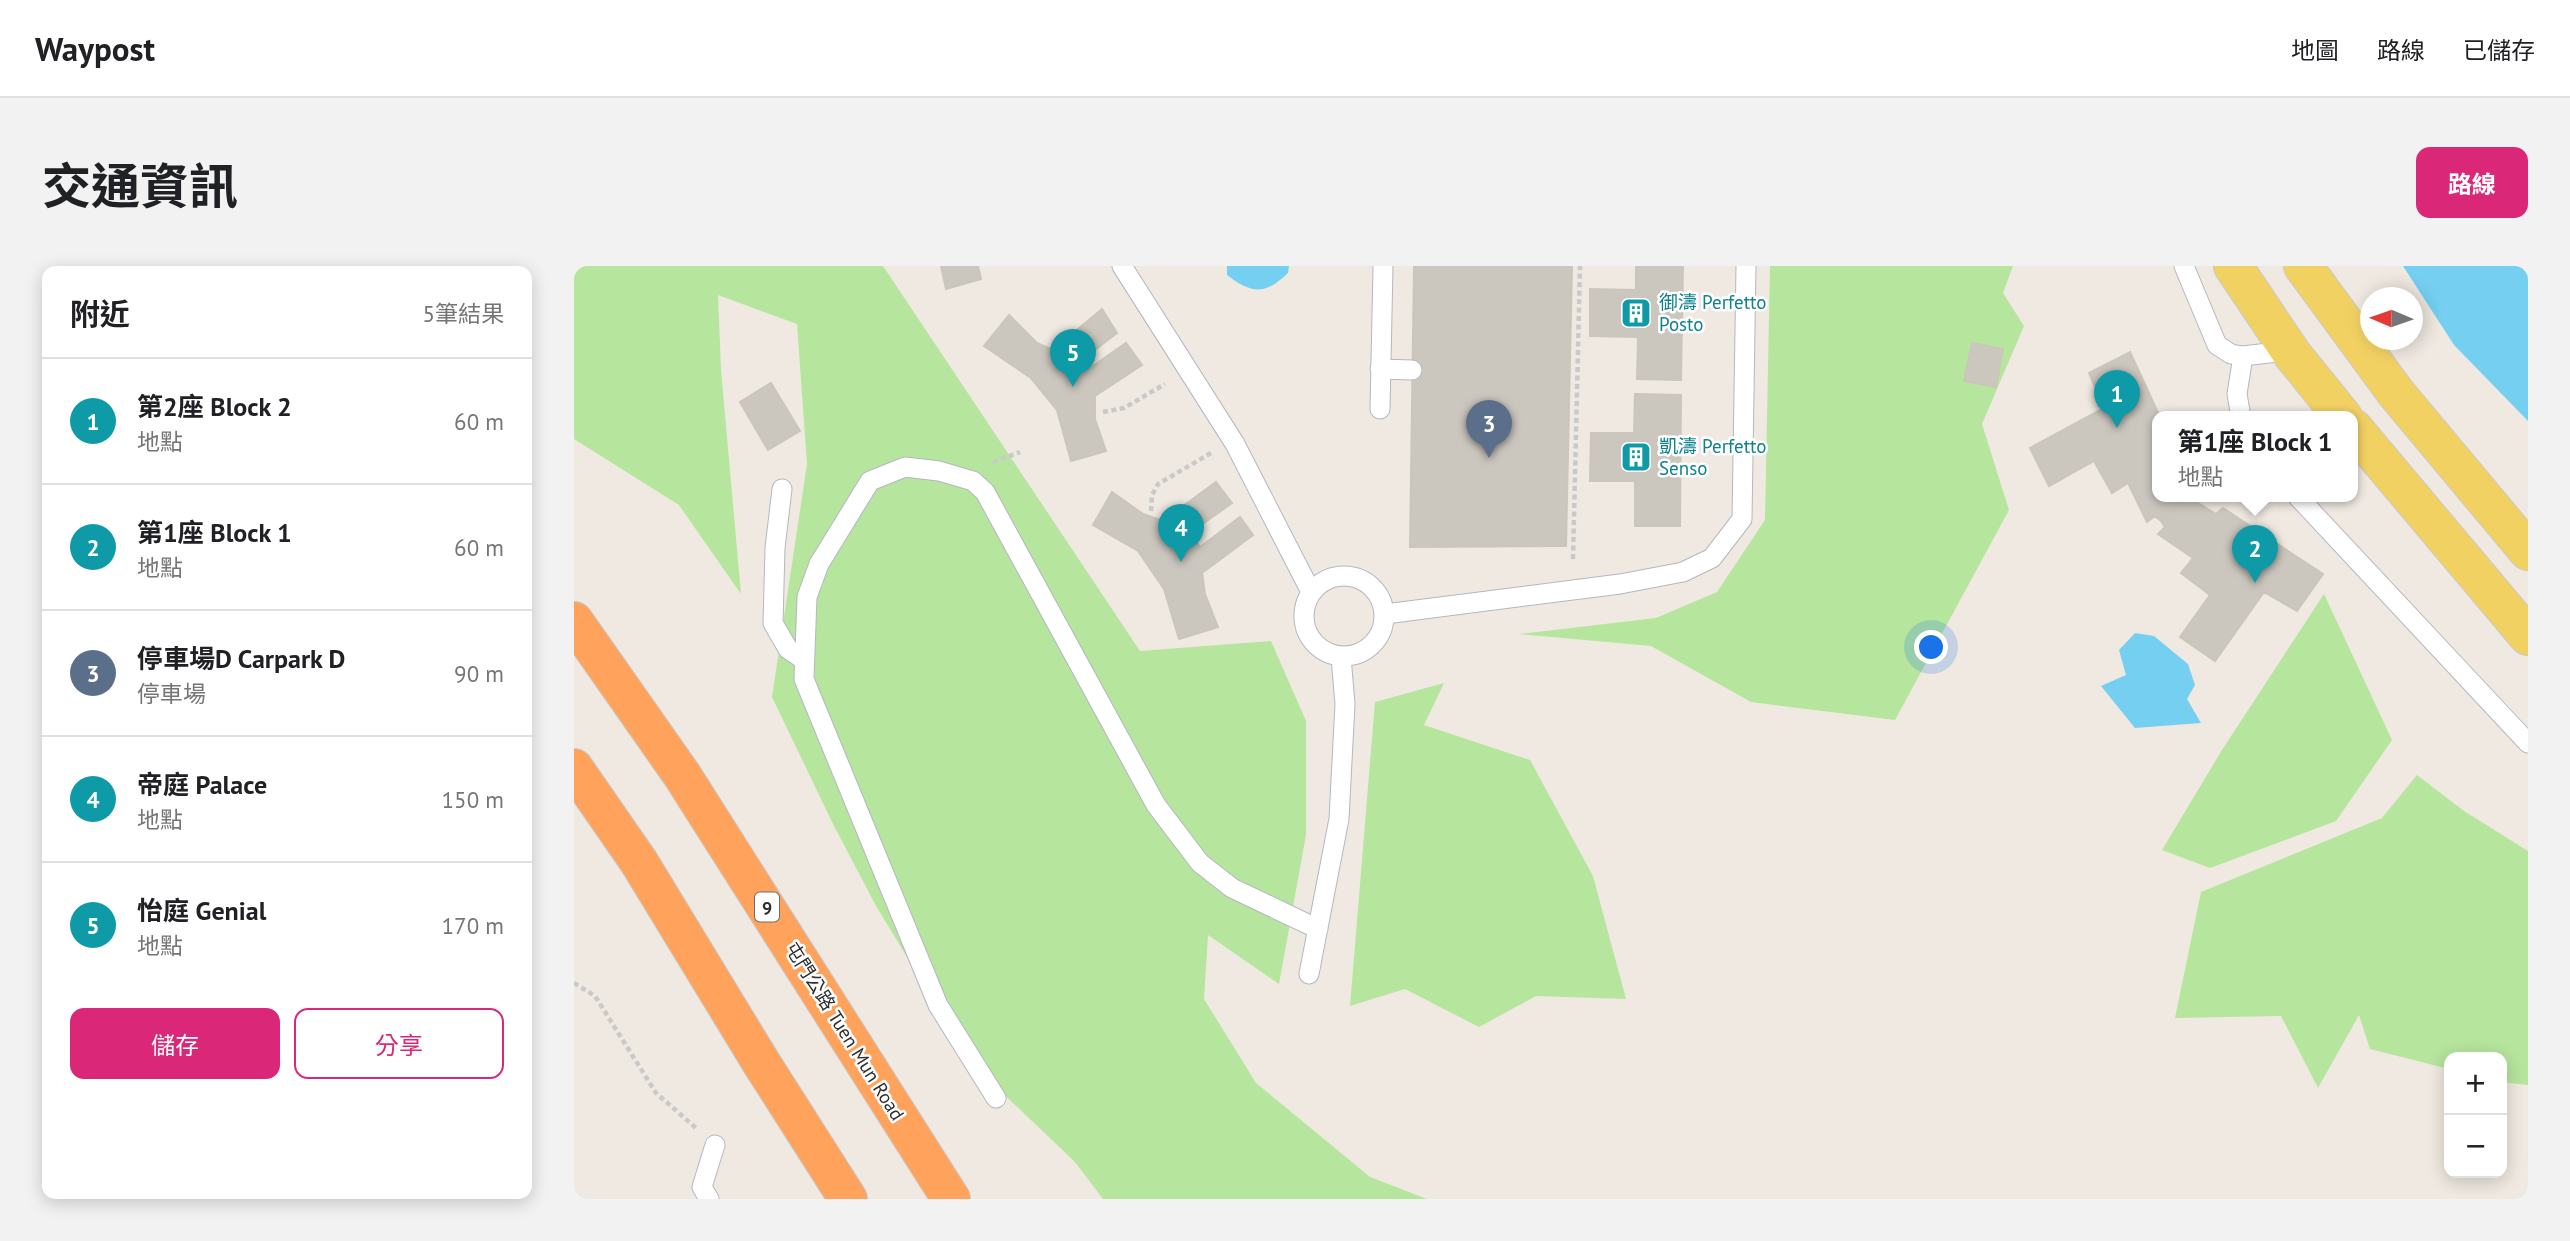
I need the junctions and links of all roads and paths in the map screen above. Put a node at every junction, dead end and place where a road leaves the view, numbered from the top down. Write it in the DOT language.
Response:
graph roads {
  1 [pos="1122,266"];
  2 [pos="1383,266"];
  3 [pos="1580,266"];
  4 [pos="1746,266"];
  5 [pos="2184,266"];
  6 [pos="2233,266"];
  7 [pos="2303,266"];
  8 [pos="2292,354"];
  9 [pos="2243,356"];
  10 [pos="1380,369"];
  11 [pos="1412,370"];
  12 [pos="1175,379"];
  13 [pos="1380,409"];
  14 [pos="2240,411"];
  15 [pos="2338,411"];
  16 [pos="1103,412"];
  17 [pos="2358,434"];
  18 [pos="1220,448"];
  19 [pos="782,489"];
  20 [pos="2303,502"];
  21 [pos="1151,511"];
  22 [pos="2528,551"];
  23 [pos="1573,559"];
  24 [pos="1311,593"];
  25 [pos="1385,614"];
  26 [pos="574,621"];
  27 [pos="2528,636"];
  28 [pos="1341,657"];
  29 [pos="804,660"];
  30 [pos="2528,743"];
  31 [pos="574,768"];
  32 [pos="1318,929"];
  33 [pos="1310,974"];
  34 [pos="574,983"];
  35 [pos="996,1098"];
  36 [pos="715,1145"];
  37 [pos="709,1199"];
  38 [pos="848,1199"];
  39 [pos="951,1199"];
  1 -- 24 [label="lane"];
  2 -- 10 [label="lane"];
  3 -- 23 [label="path"];
  4 -- 25 [label="lane"];
  5 -- 9 [label="lane"];
  6 -- 8 [label="main road"];
  7 -- 22 [label="main road"];
  8 -- 9 [label="lane"];
  8 -- 15 [label="main road"];
  9 -- 14 [label="lane"];
  10 -- 11 [label="lane"];
  10 -- 13 [label="lane"];
  12 -- 16 [label="path"];
  17 -- 27 [label="main road"];
  18 -- 21 [label="path"];
  19 -- 29 [label="lane"];
  20 -- 30 [label="lane"];
  24 -- 25 [label="lane"];
  24 -- 28 [label="lane"];
  25 -- 28 [label="lane"];
  26 -- 39 [label="highway, 屯門公路 Tuen Mun Road / 9"];
  28 -- 32 [label="lane"];
  29 -- 32 [label="lane"];
  29 -- 35 [label="lane"];
  31 -- 38 [label="highway"];
  32 -- 33 [label="lane"];
  34 -- 36 [label="path"];
  36 -- 37 [label="lane"];
}
